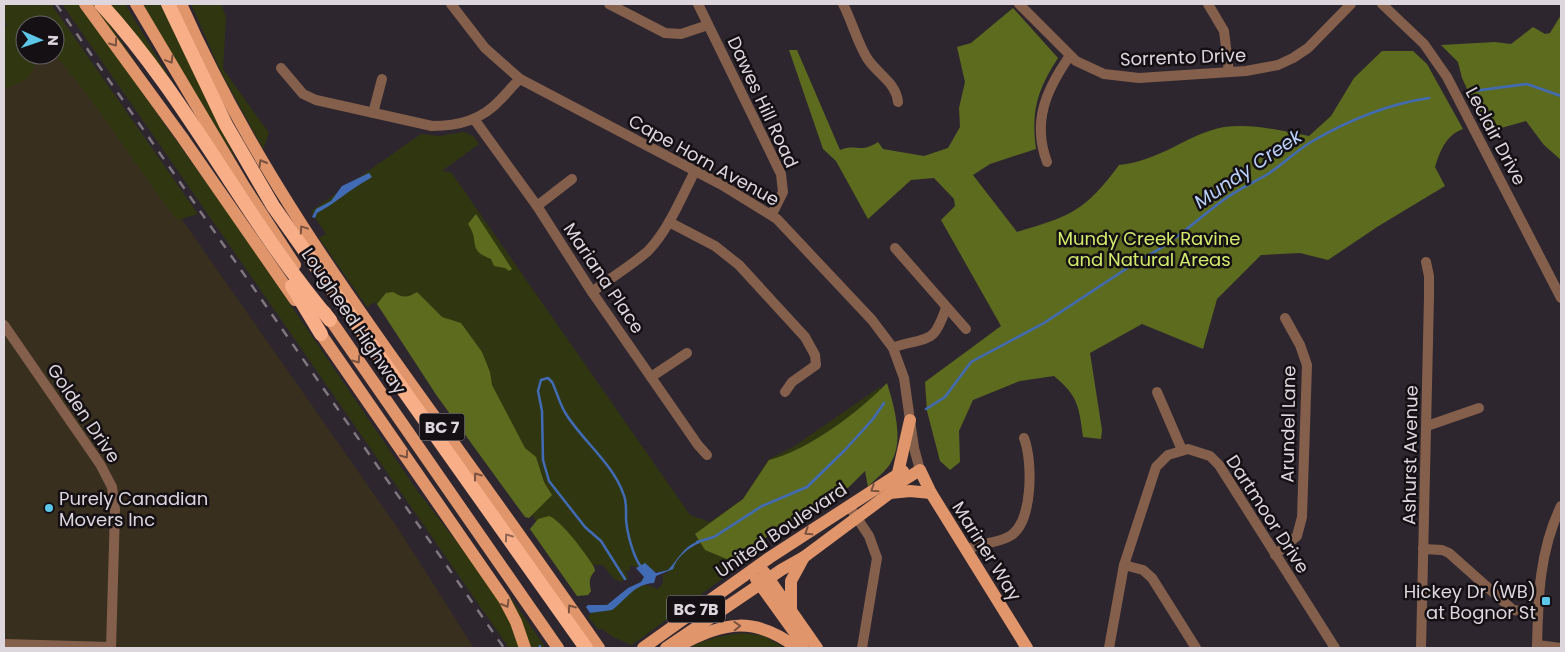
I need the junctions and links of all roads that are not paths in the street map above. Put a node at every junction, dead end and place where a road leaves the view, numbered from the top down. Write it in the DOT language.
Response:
graph roads {
  1 [pos="85,4"];
  2 [pos="101,4"];
  3 [pos="136,4"];
  4 [pos="168,4"];
  5 [pos="181,4"];
  6 [pos="451,4"];
  7 [pos="608,4"];
  8 [pos="698,4"];
  9 [pos="843,4"];
  10 [pos="1019,4"];
  11 [pos="1208,4"];
  12 [pos="1351,4"];
  13 [pos="1382,4"];
  14 [pos="708,25"];
  15 [pos="122,27"];
  16 [pos="1070,57"];
  17 [pos="281,68"];
  18 [pos="1229,72"];
  19 [pos="382,79"];
  20 [pos="520,79"];
  21 [pos="898,102"];
  22 [pos="373,113"];
  23 [pos="474,119"];
  24 [pos="1047,162"];
  25 [pos="695,171"];
  26 [pos="572,179"];
  27 [pos="537,206"];
  28 [pos="772,214"];
  29 [pos="669,222"];
  30 [pos="895,248"];
  31 [pos="1426,262"];
  32 [pos="592,292"];
  33 [pos="1561,298"];
  34 [pos="946,308"];
  35 [pos="1285,318"];
  36 [pos="330,320"];
  37 [pos="4,325"];
  38 [pos="966,329"];
  39 [pos="321,334"];
  40 [pos="893,348"];
  41 [pos="687,353"];
  42 [pos="652,377"];
  43 [pos="785,392"];
  44 [pos="1157,392"];
  45 [pos="1479,408"];
  46 [pos="910,420"];
  47 [pos="1427,426"];
  48 [pos="1024,438"];
  49 [pos="1182,450"];
  50 [pos="707,454"];
  51 [pos="919,467"];
  52 [pos="898,473"];
  53 [pos="890,493"];
  54 [pos="931,493"];
  55 [pos="849,506"];
  56 [pos="1561,506"];
  57 [pos="858,518"];
  58 [pos="1424,549"];
  59 [pos="966,550"];
  60 [pos="1275,555"];
  61 [pos="804,557"];
  62 [pos="1124,565"];
  63 [pos="755,568"];
  64 [pos="764,581"];
  65 [pos="791,610"];
  66 [pos="1538,613"];
  67 [pos="4,644"];
  68 [pos="1537,646"];
  69 [pos="111,648"];
  70 [pos="525,648"];
  71 [pos="558,648"];
  72 [pos="586,648"];
  73 [pos="599,648"];
  74 [pos="643,648"];
  75 [pos="666,648"];
  76 [pos="675,648"];
  77 [pos="796,648"];
  78 [pos="803,648"];
  79 [pos="817,648"];
  80 [pos="862,648"];
  81 [pos="1027,648"];
  82 [pos="1109,648"];
  83 [pos="1196,648"];
  84 [pos="1335,648"];
  85 [pos="1421,648"];
  86 [pos="1561,648"];
  1 -- 39 [label="main road, one-way"];
  2 -- 15 [label="highway"];
  3 -- 36 [label="main road, Lougheed Highway / BC 7, one-way"];
  72 -- 4 [label="highway, one-way"];
  73 -- 5 [label="main road, Lougheed Highway / BC 7, one-way"];
  6 -- 20 [label="street, Cape Horn Avenue"];
  7 -- 14 [label="street"];
  8 -- 14 [label="street, Dawes Hill Road"];
  9 -- 21 [label="street"];
  10 -- 16 [label="street, Sorrento Drive"];
  11 -- 18 [label="street"];
  12 -- 18 [label="street, Sorrento Drive"];
  13 -- 33 [label="street, Leclair Drive"];
  14 -- 28 [label="street, Dawes Hill Road"];
  15 -- 36 [label="highway"];
  15 -- 39 [label="highway"];
  16 -- 18 [label="street, Sorrento Drive"];
  16 -- 24 [label="street"];
  17 -- 22 [label="street"];
  19 -- 22 [label="street"];
  20 -- 23 [label="street"];
  20 -- 25 [label="street, Cape Horn Avenue"];
  22 -- 23 [label="street"];
  23 -- 27 [label="street, Mariana Place"];
  25 -- 28 [label="street, Cape Horn Avenue"];
  25 -- 29 [label="street"];
  26 -- 27 [label="street"];
  27 -- 32 [label="street, Mariana Place"];
  28 -- 40 [label="street, Cape Horn Avenue"];
  29 -- 32 [label="street"];
  29 -- 43 [label="street"];
  30 -- 34 [label="street"];
  31 -- 47 [label="street, Ashurst Avenue"];
  32 -- 42 [label="street, Mariana Place"];
  34 -- 38 [label="street"];
  34 -- 40 [label="street"];
  35 -- 60 [label="street, Arundel Lane"];
  36 -- 71 [label="main road, Lougheed Highway / BC 7, one-way"];
  37 -- 69 [label="street, Golden Drive"];
  39 -- 70 [label="main road, one-way"];
  40 -- 46 [label="street, Cape Horn Avenue"];
  41 -- 42 [label="street"];
  42 -- 50 [label="street, Mariana Place"];
  44 -- 49 [label="street"];
  45 -- 47 [label="street"];
  46 -- 51 [label="street, Cape Horn Avenue"];
  46 -- 52 [label="main road"];
  47 -- 58 [label="street, Ashurst Avenue"];
  48 -- 59 [label="street"];
  49 -- 60 [label="street, Dartmoor Drive"];
  49 -- 62 [label="street"];
  51 -- 52 [label="main road, United Boulevard / BC 7B"];
  51 -- 53 [label="main road, United Boulevard / BC 7B"];
  51 -- 54 [label="main road, Mariner Way"];
  52 -- 55 [label="main road, United Boulevard / BC 7B, one-way"];
  53 -- 54 [label="main road"];
  53 -- 57 [label="main road, United Boulevard / BC 7B"];
  54 -- 59 [label="main road, Mariner Way"];
  55 -- 57 [label="street"];
  55 -- 63 [label="main road, United Boulevard / BC 7B, one-way"];
  56 -- 66 [label="street"];
  57 -- 61 [label="main road, United Boulevard / BC 7B"];
  57 -- 80 [label="street"];
  58 -- 66 [label="street"];
  58 -- 85 [label="street, Ashurst Avenue"];
  59 -- 81 [label="main road, Mariner Way"];
  60 -- 84 [label="street, Dartmoor Drive"];
  61 -- 64 [label="main road, United Boulevard / BC 7B"];
  61 -- 65 [label="main road"];
  62 -- 82 [label="street"];
  62 -- 83 [label="street"];
  63 -- 64 [label="main road"];
  63 -- 74 [label="main road, United Boulevard / BC 7B"];
  64 -- 65 [label="main road"];
  64 -- 75 [label="main road, United Boulevard / BC 7B"];
  64 -- 78 [label="main road"];
  65 -- 79 [label="main road"];
  66 -- 68 [label="street"];
  67 -- 69 [label="street"];
  68 -- 86 [label="street"];
  76 -- 77 [label="main road, one-way"];
}
